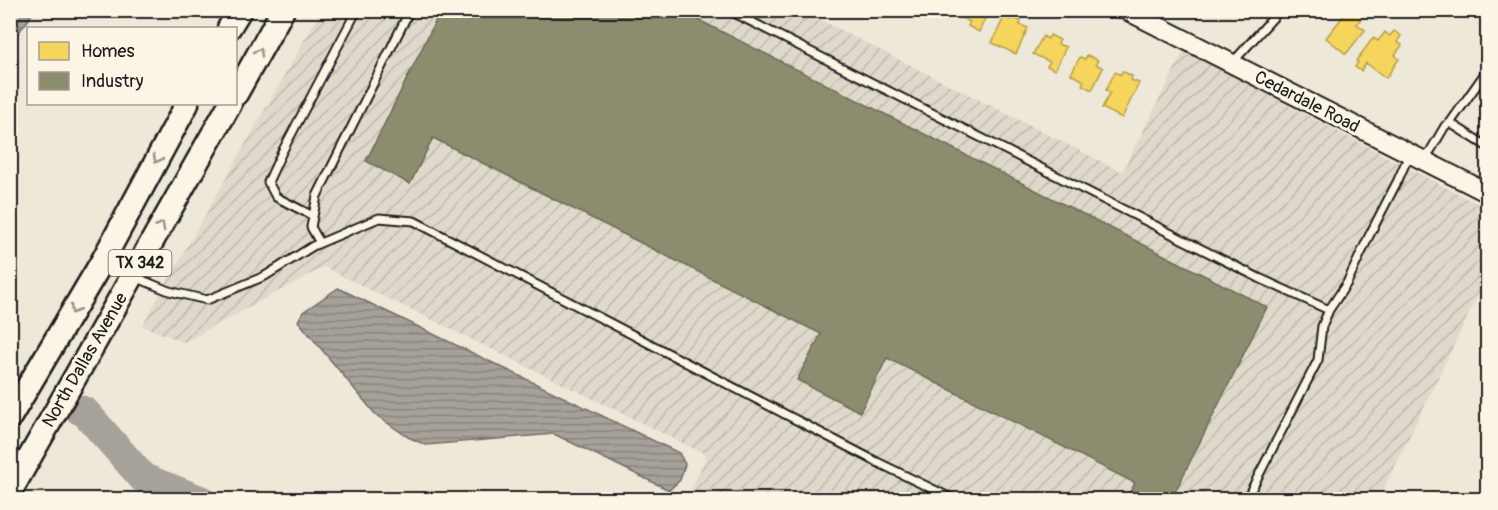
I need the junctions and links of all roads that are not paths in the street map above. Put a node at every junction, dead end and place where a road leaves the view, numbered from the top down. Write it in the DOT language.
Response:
graph roads {
  1 [pos="240,10"];
  2 [pos="283,10"];
  3 [pos="357,10"];
  4 [pos="410,10"];
  5 [pos="728,10"];
  6 [pos="1126,10"];
  7 [pos="1280,10"];
  8 [pos="230,27"];
  9 [pos="1232,64"];
  10 [pos="1488,69"];
  11 [pos="237,92"];
  12 [pos="186,105"];
  13 [pos="229,105"];
  14 [pos="1450,123"];
  15 [pos="1488,147"];
  16 [pos="1417,158"];
  17 [pos="1488,193"];
  18 [pos="313,216"];
  19 [pos="320,243"];
  20 [pos="103,260"];
  21 [pos="133,276"];
  22 [pos="1329,310"];
  23 [pos="10,417"];
  24 [pos="10,492"];
  25 [pos="955,500"];
  26 [pos="1246,500"];
  1 -- 8 [label="main road"];
  11 -- 2 [label="main road, one-way"];
  3 -- 18 [label="lane"];
  4 -- 18 [label="lane"];
  5 -- 22 [label="lane"];
  6 -- 9 [label="street, Cedardale Road"];
  7 -- 9 [label="lane"];
  9 -- 16 [label="street, Cedardale Road"];
  10 -- 14 [label="lane"];
  12 -- 20 [label="main road, North Dallas Avenue / TX 342, one-way"];
  21 -- 13 [label="main road, North Dallas Avenue / TX 342, one-way"];
  14 -- 15 [label="lane"];
  14 -- 16 [label="lane"];
  16 -- 17 [label="street, Cedardale Road"];
  16 -- 22 [label="lane"];
  18 -- 19 [label="lane"];
  19 -- 21 [label="lane"];
  19 -- 25 [label="lane"];
  20 -- 21 [label="main road"];
  20 -- 23 [label="main road, North Dallas Avenue / TX 342, one-way"];
  21 -- 24 [label="main road, North Dallas Avenue / TX 342"];
  22 -- 26 [label="lane"];
}
